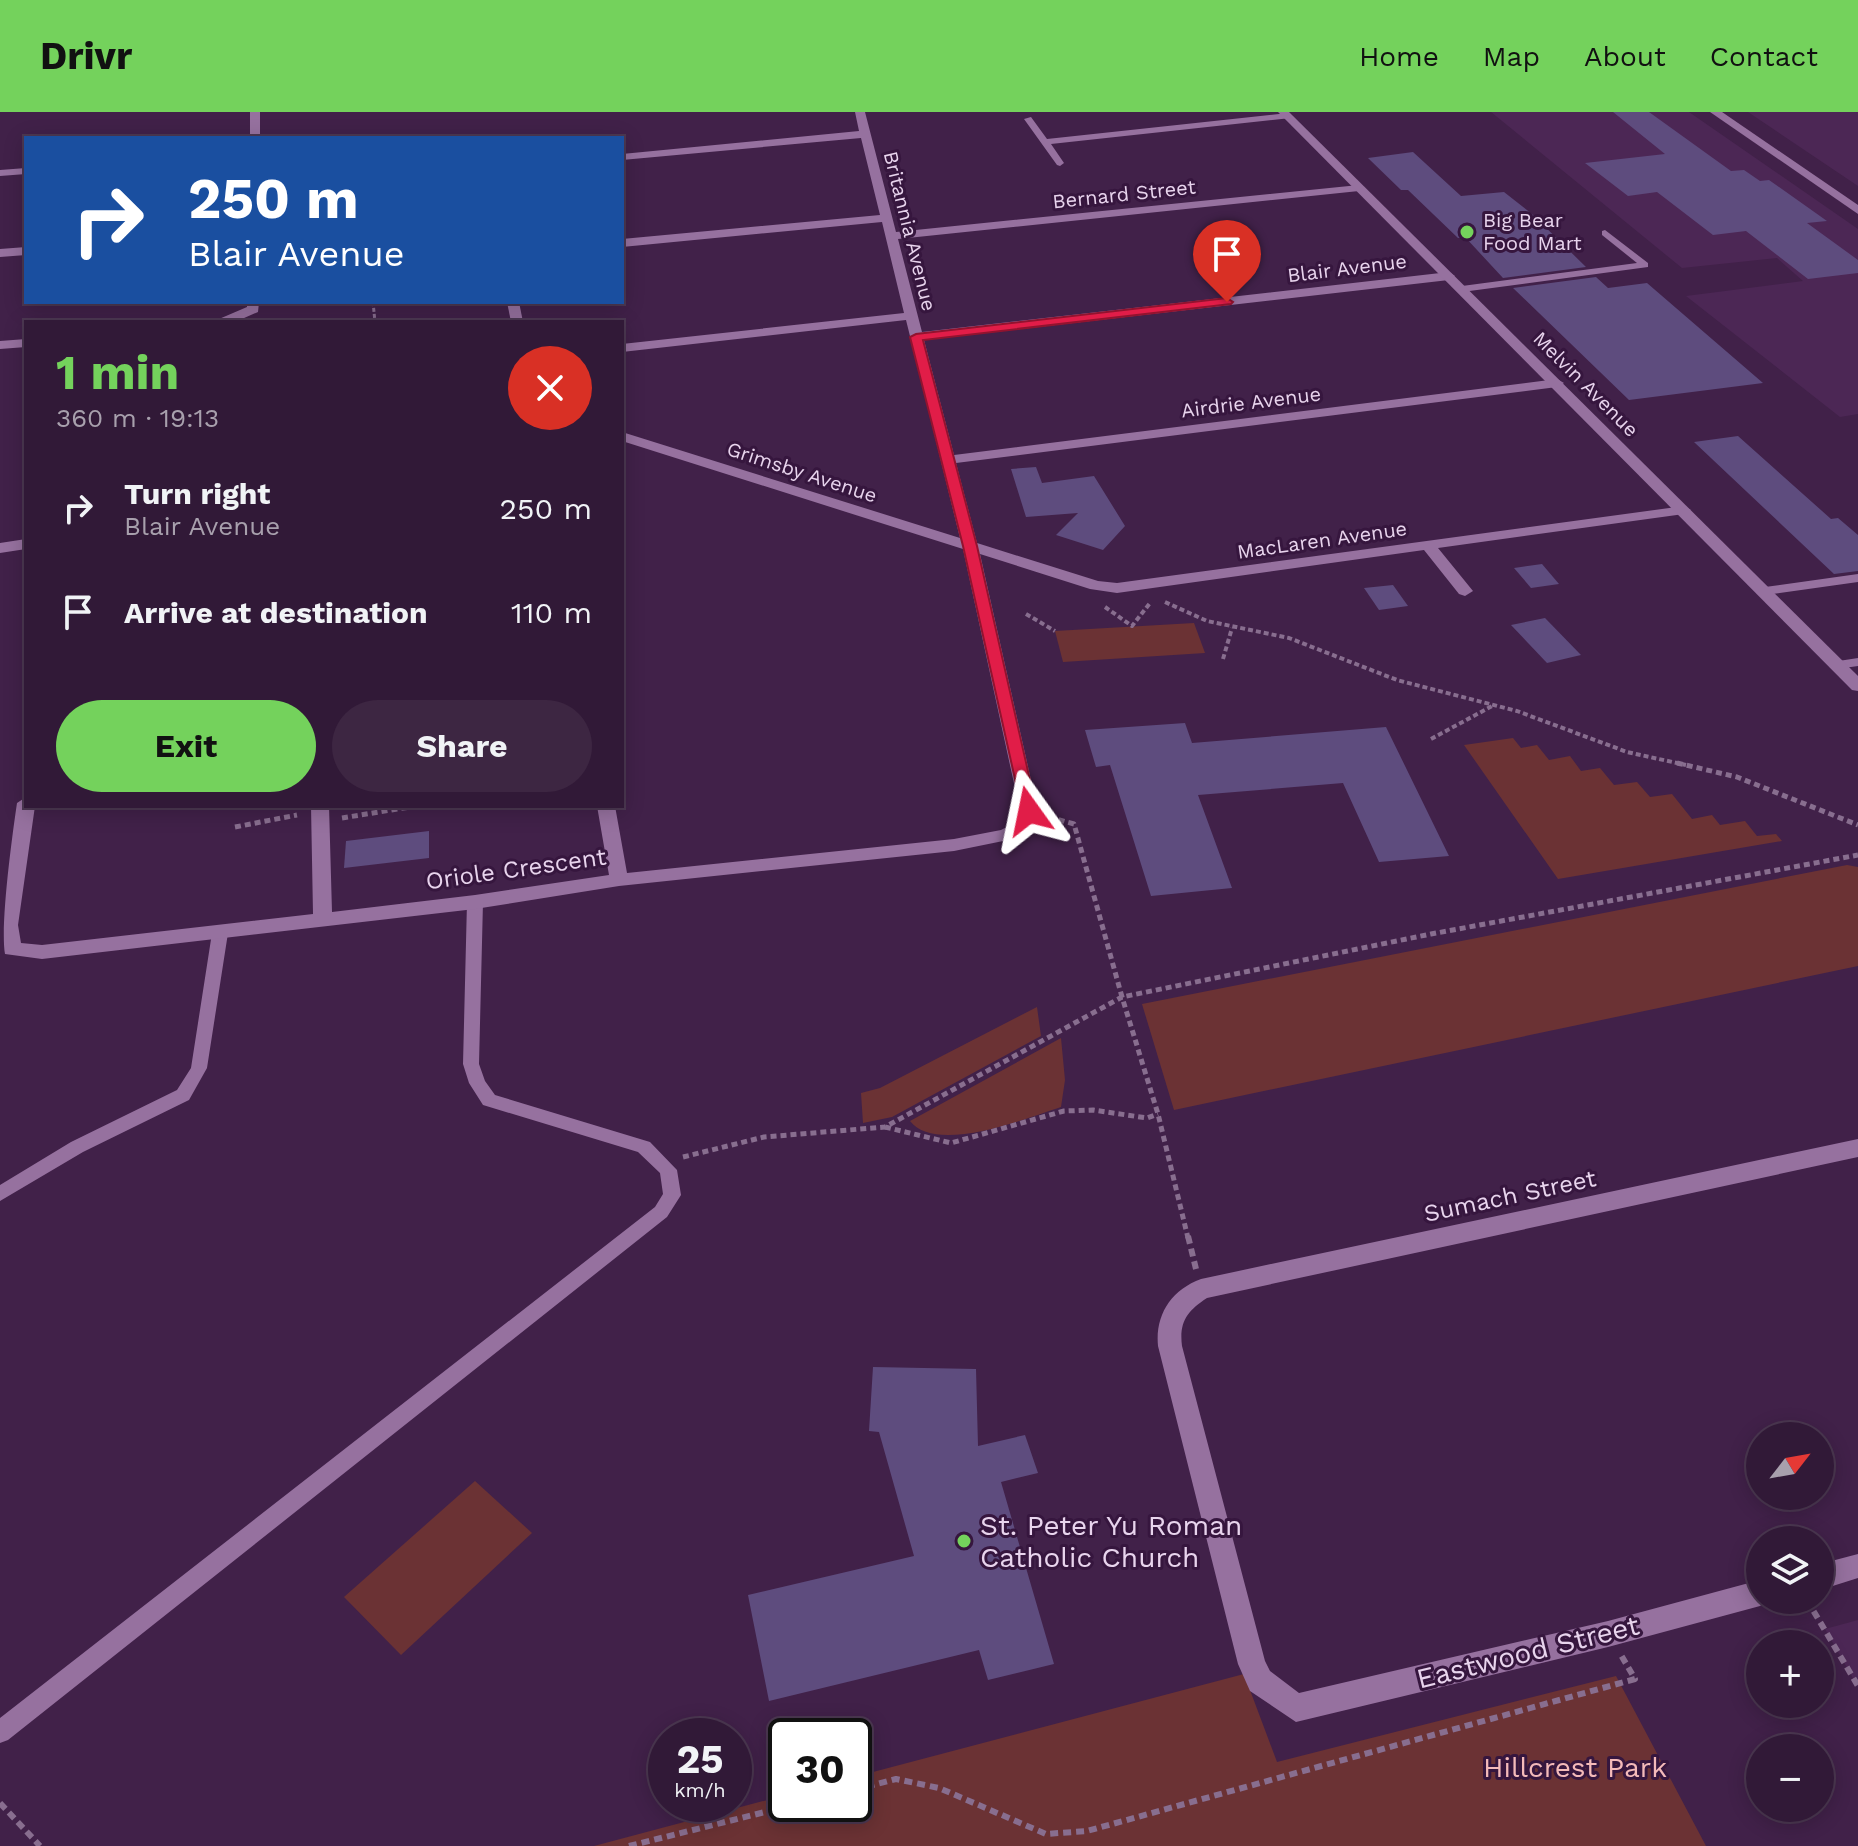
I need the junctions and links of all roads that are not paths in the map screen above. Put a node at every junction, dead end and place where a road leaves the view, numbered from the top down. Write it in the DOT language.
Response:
graph roads {
  1 [pos="255,112"];
  2 [pos="860,112"];
  3 [pos="1715,112"];
  4 [pos="1285,114"];
  5 [pos="1028,119"];
  6 [pos="865,134"];
  7 [pos="255,136"];
  8 [pos="1044,142"];
  9 [pos="624,157"];
  10 [pos="1060,163"];
  11 [pos="24,171"];
  12 [pos="0,173"];
  13 [pos="1359,188"];
  14 [pos="1858,210"];
  15 [pos="885,218"];
  16 [pos="1605,233"];
  17 [pos="893,236"];
  18 [pos="624,243"];
  19 [pos="24,251"];
  20 [pos="0,253"];
  21 [pos="1449,276"];
  22 [pos="1462,289"];
  23 [pos="253,304"];
  24 [pos="911,316"];
  25 [pos="227,320"];
  26 [pos="916,337"];
  27 [pos="24,343"];
  28 [pos="0,345"];
  29 [pos="624,348"];
  30 [pos="1557,383"];
  31 [pos="624,437"];
  32 [pos="949,460"];
  33 [pos="1684,510"];
  34 [pos="24,544"];
  35 [pos="970,546"];
  36 [pos="1428,546"];
  37 [pos="0,548"];
  38 [pos="1858,578"];
  39 [pos="1465,591"];
  40 [pos="1765,591"];
  41 [pos="1858,662"];
  42 [pos="1837,665"];
  43 [pos="1858,686"];
  44 [pos="25,808"];
  45 [pos="606,808"];
  46 [pos="320,813"];
  47 [pos="1027,818"];
  48 [pos="619,880"];
  49 [pos="475,902"];
  50 [pos="323,920"];
  51 [pos="220,933"];
  52 [pos="6,953"];
  53 [pos="1858,1148"];
  54 [pos="0,1194"];
  55 [pos="1855,1572"];
  56 [pos="1834,1575"];
  57 [pos="1746,1597"];
  58 [pos="1296,1708"];
  59 [pos="0,1732"];
  1 -- 7 [label="street"];
  2 -- 6 [label="street, Britannia Avenue"];
  3 -- 14 [label="street"];
  4 -- 8 [label="lane"];
  4 -- 13 [label="street, Melvin Avenue"];
  5 -- 8 [label="lane"];
  6 -- 9 [label="street"];
  6 -- 15 [label="street, Britannia Avenue"];
  8 -- 10 [label="lane"];
  11 -- 12 [label="street"];
  13 -- 17 [label="street, Bernard Street"];
  13 -- 21 [label="street, Melvin Avenue"];
  15 -- 17 [label="street, Britannia Avenue"];
  15 -- 18 [label="street"];
  16 -- 22 [label="lane"];
  17 -- 24 [label="street, Britannia Avenue"];
  19 -- 20 [label="street"];
  21 -- 22 [label="street, Melvin Avenue"];
  21 -- 26 [label="street, Blair Avenue"];
  22 -- 30 [label="street, Melvin Avenue"];
  23 -- 25 [label="street"];
  24 -- 26 [label="street, Britannia Avenue"];
  24 -- 29 [label="street"];
  26 -- 32 [label="street, Britannia Avenue"];
  27 -- 28 [label="street"];
  30 -- 32 [label="street, Airdrie Avenue"];
  30 -- 33 [label="street, Melvin Avenue"];
  31 -- 35 [label="street, Grimsby Avenue"];
  32 -- 35 [label="street, Britannia Avenue"];
  33 -- 36 [label="street, MacLaren Avenue"];
  33 -- 40 [label="street, Melvin Avenue"];
  34 -- 37 [label="street"];
  35 -- 36 [label="street, MacLaren Avenue"];
  35 -- 47 [label="street, Britannia Avenue"];
  36 -- 39 [label="street"];
  38 -- 40 [label="lane"];
  40 -- 42 [label="street, Melvin Avenue"];
  41 -- 42 [label="lane"];
  42 -- 43 [label="street, Melvin Avenue"];
  44 -- 52 [label="street"];
  45 -- 48 [label="street"];
  46 -- 50 [label="street"];
  47 -- 48 [label="street, Oriole Crescent"];
  48 -- 49 [label="street, Oriole Crescent"];
  49 -- 50 [label="street, Oriole Crescent"];
  49 -- 59 [label="lane"];
  50 -- 51 [label="street, Oriole Crescent"];
  51 -- 52 [label="street, Oriole Crescent"];
  51 -- 54 [label="lane"];
  53 -- 58 [label="street, Sumach Street"];
  55 -- 56 [label="street"];
  57 -- 58 [label="street, Eastwood Street"];
}
